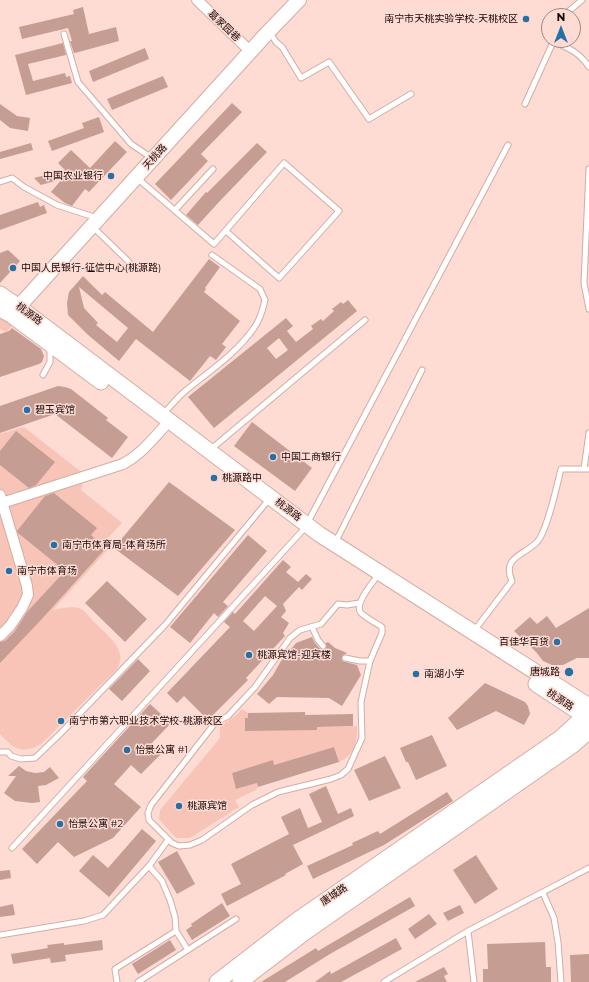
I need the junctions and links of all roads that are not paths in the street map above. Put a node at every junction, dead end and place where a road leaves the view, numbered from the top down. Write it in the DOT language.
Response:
graph roads {
  1 [pos="197,0"];
  2 [pos="299,0"];
  3 [pos="582,0"];
  4 [pos="572,8"];
  5 [pos="268,31"];
  6 [pos="64,34"];
  7 [pos="551,48"];
  8 [pos="570,48"];
  9 [pos="250,51"];
  10 [pos="589,67"];
  11 [pos="411,94"];
  12 [pos="524,104"];
  13 [pos="508,145"];
  14 [pos="153,159"];
  15 [pos="213,169"];
  16 [pos="589,169"];
  17 [pos="137,177"];
  18 [pos="0,182"];
  19 [pos="175,210"];
  20 [pos="96,223"];
  21 [pos="226,231"];
  22 [pos="212,255"];
  23 [pos="129,262"];
  24 [pos="0,294"];
  25 [pos="589,309"];
  26 [pos="10,310"];
  27 [pos="365,320"];
  28 [pos="50,344"];
  29 [pos="422,370"];
  30 [pos="43,375"];
  31 [pos="163,421"];
  32 [pos="589,433"];
  33 [pos="209,450"];
  34 [pos="586,469"];
  35 [pos="1,499"];
  36 [pos="266,503"];
  37 [pos="305,527"];
  38 [pos="334,544"];
  39 [pos="375,579"];
  40 [pos="359,603"];
  41 [pos="312,627"];
  42 [pos="473,632"];
  43 [pos="0,636"];
  44 [pos="323,646"];
  45 [pos="346,658"];
  46 [pos="370,661"];
  47 [pos="563,696"];
  48 [pos="589,696"];
  49 [pos="588,713"];
  50 [pos="589,732"];
  51 [pos="559,739"];
  52 [pos="589,741"];
  53 [pos="573,745"];
  54 [pos="0,752"];
  55 [pos="168,840"];
  56 [pos="12,848"];
  57 [pos="149,866"];
  58 [pos="589,868"];
  59 [pos="543,893"];
  60 [pos="236,919"];
  61 [pos="176,931"];
  62 [pos="468,931"];
  63 [pos="0,935"];
  64 [pos="188,950"];
  65 [pos="117,982"];
  66 [pos="138,982"];
  67 [pos="217,982"];
  68 [pos="240,982"];
  69 [pos="384,982"];
  70 [pos="474,982"];
  71 [pos="561,982"];
  1 -- 9 [label="street, 葛家园巷"];
  2 -- 5 [label="main road, 天桃路"];
  3 -- 4 [label="lane"];
  5 -- 9 [label="main road, 天桃路"];
  5 -- 11 [label="lane"];
  6 -- 14 [label="lane"];
  7 -- 12 [label="lane"];
  8 -- 10 [label="lane"];
  9 -- 14 [label="main road, 天桃路"];
  13 -- 37 [label="lane"];
  14 -- 17 [label="main road, 天桃路"];
  15 -- 19 [label="lane"];
  16 -- 25 [label="lane"];
  17 -- 19 [label="lane"];
  17 -- 20 [label="main road, 天桃路"];
  18 -- 20 [label="lane"];
  19 -- 21 [label="lane"];
  20 -- 23 [label="lane"];
  20 -- 26 [label="main road, 天桃路"];
  21 -- 21 [label="lane"];
  22 -- 31 [label="lane"];
  24 -- 26 [label="main road, 桃源路"];
  26 -- 28 [label="main road, 桃源路"];
  26 -- 31 [label="main road, 桃源路"];
  27 -- 33 [label="lane"];
  28 -- 30 [label="lane"];
  28 -- 31 [label="main road, 桃源路"];
  29 -- 38 [label="lane"];
  31 -- 33 [label="main road, 桃源路"];
  31 -- 35 [label="street"];
  31 -- 36 [label="main road, 桃源路"];
  32 -- 34 [label="lane"];
  33 -- 37 [label="main road, 桃源路"];
  34 -- 42 [label="lane"];
  35 -- 43 [label="street"];
  36 -- 37 [label="main road, 桃源路"];
  36 -- 54 [label="lane"];
  37 -- 38 [label="main road, 桃源路"];
  37 -- 39 [label="main road, 桃源路"];
  37 -- 56 [label="lane"];
  38 -- 42 [label="main road, 桃源路"];
  39 -- 40 [label="lane"];
  39 -- 47 [label="main road, 桃源路"];
  40 -- 41 [label="lane"];
  40 -- 46 [label="lane"];
  41 -- 44 [label="lane"];
  41 -- 55 [label="lane"];
  42 -- 47 [label="main road, 桃源路"];
  45 -- 46 [label="lane"];
  46 -- 55 [label="lane"];
  47 -- 48 [label="main road"];
  47 -- 49 [label="main road, 桃源路"];
  47 -- 51 [label="main road"];
  49 -- 51 [label="main road, 唐城路"];
  50 -- 53 [label="main road, 唐城路"];
  51 -- 67 [label="main road, 唐城路"];
  52 -- 53 [label="main road"];
  53 -- 68 [label="main road, 唐城路"];
  55 -- 57 [label="lane"];
  57 -- 61 [label="lane"];
  57 -- 63 [label="lane"];
  58 -- 59 [label="lane"];
  59 -- 62 [label="lane"];
  59 -- 71 [label="lane"];
  60 -- 64 [label="lane"];
  61 -- 64 [label="lane"];
  61 -- 65 [label="lane"];
  62 -- 69 [label="lane"];
  62 -- 70 [label="lane"];
  64 -- 66 [label="lane"];
}
